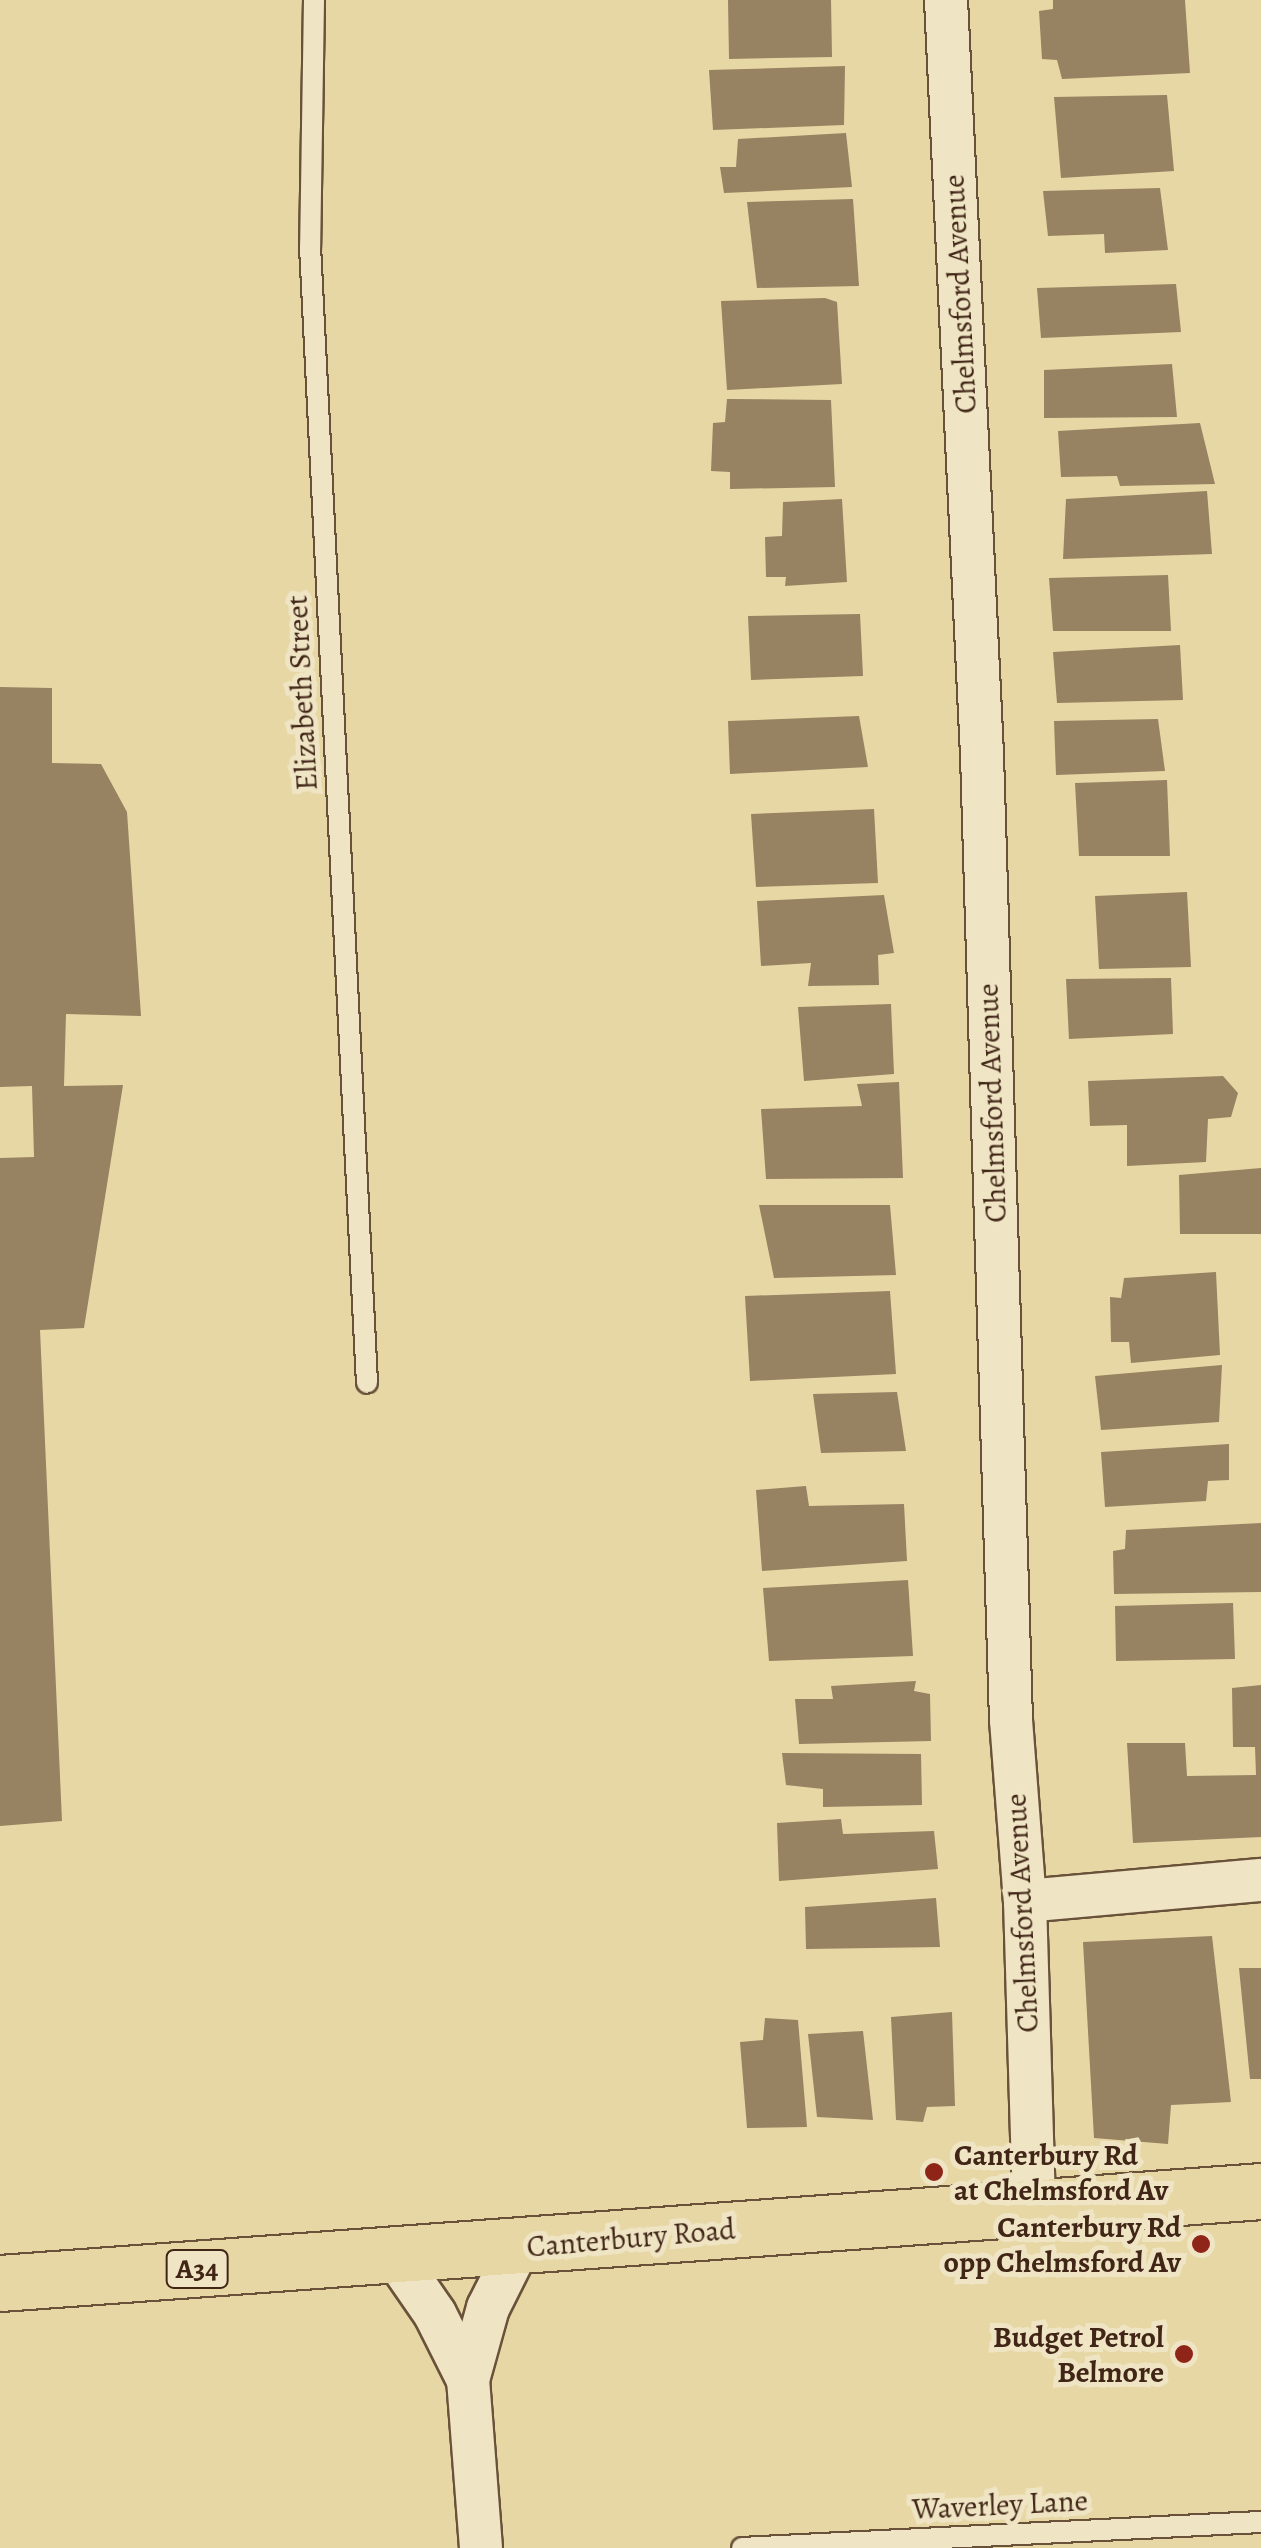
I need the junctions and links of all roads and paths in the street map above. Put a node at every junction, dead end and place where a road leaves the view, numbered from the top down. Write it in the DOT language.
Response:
graph roads {
  1 [pos="314,0"];
  2 [pos="946,0"];
  3 [pos="366,1383"];
  4 [pos="1261,1880"];
  5 [pos="1025,1901"];
  6 [pos="1261,2191"];
  7 [pos="1034,2207"];
  8 [pos="518,2248"];
  9 [pos="394,2256"];
  10 [pos="0,2283"];
  11 [pos="468,2380"];
  12 [pos="1261,2522"];
  13 [pos="481,2548"];
  14 [pos="742,2548"];
  1 -- 3 [label="lane, Elizabeth Street"];
  2 -- 5 [label="street, Chelmsford Avenue"];
  4 -- 5 [label="street"];
  5 -- 7 [label="street, Chelmsford Avenue"];
  6 -- 7 [label="highway, Canterbury Road / A34"];
  7 -- 8 [label="highway, Canterbury Road / A34"];
  8 -- 9 [label="highway, Canterbury Road / A34"];
  8 -- 11 [label="street"];
  9 -- 10 [label="highway, Canterbury Road / A34"];
  9 -- 11 [label="street"];
  11 -- 13 [label="street"];
  12 -- 14 [label="lane, Waverley Lane"];
}
